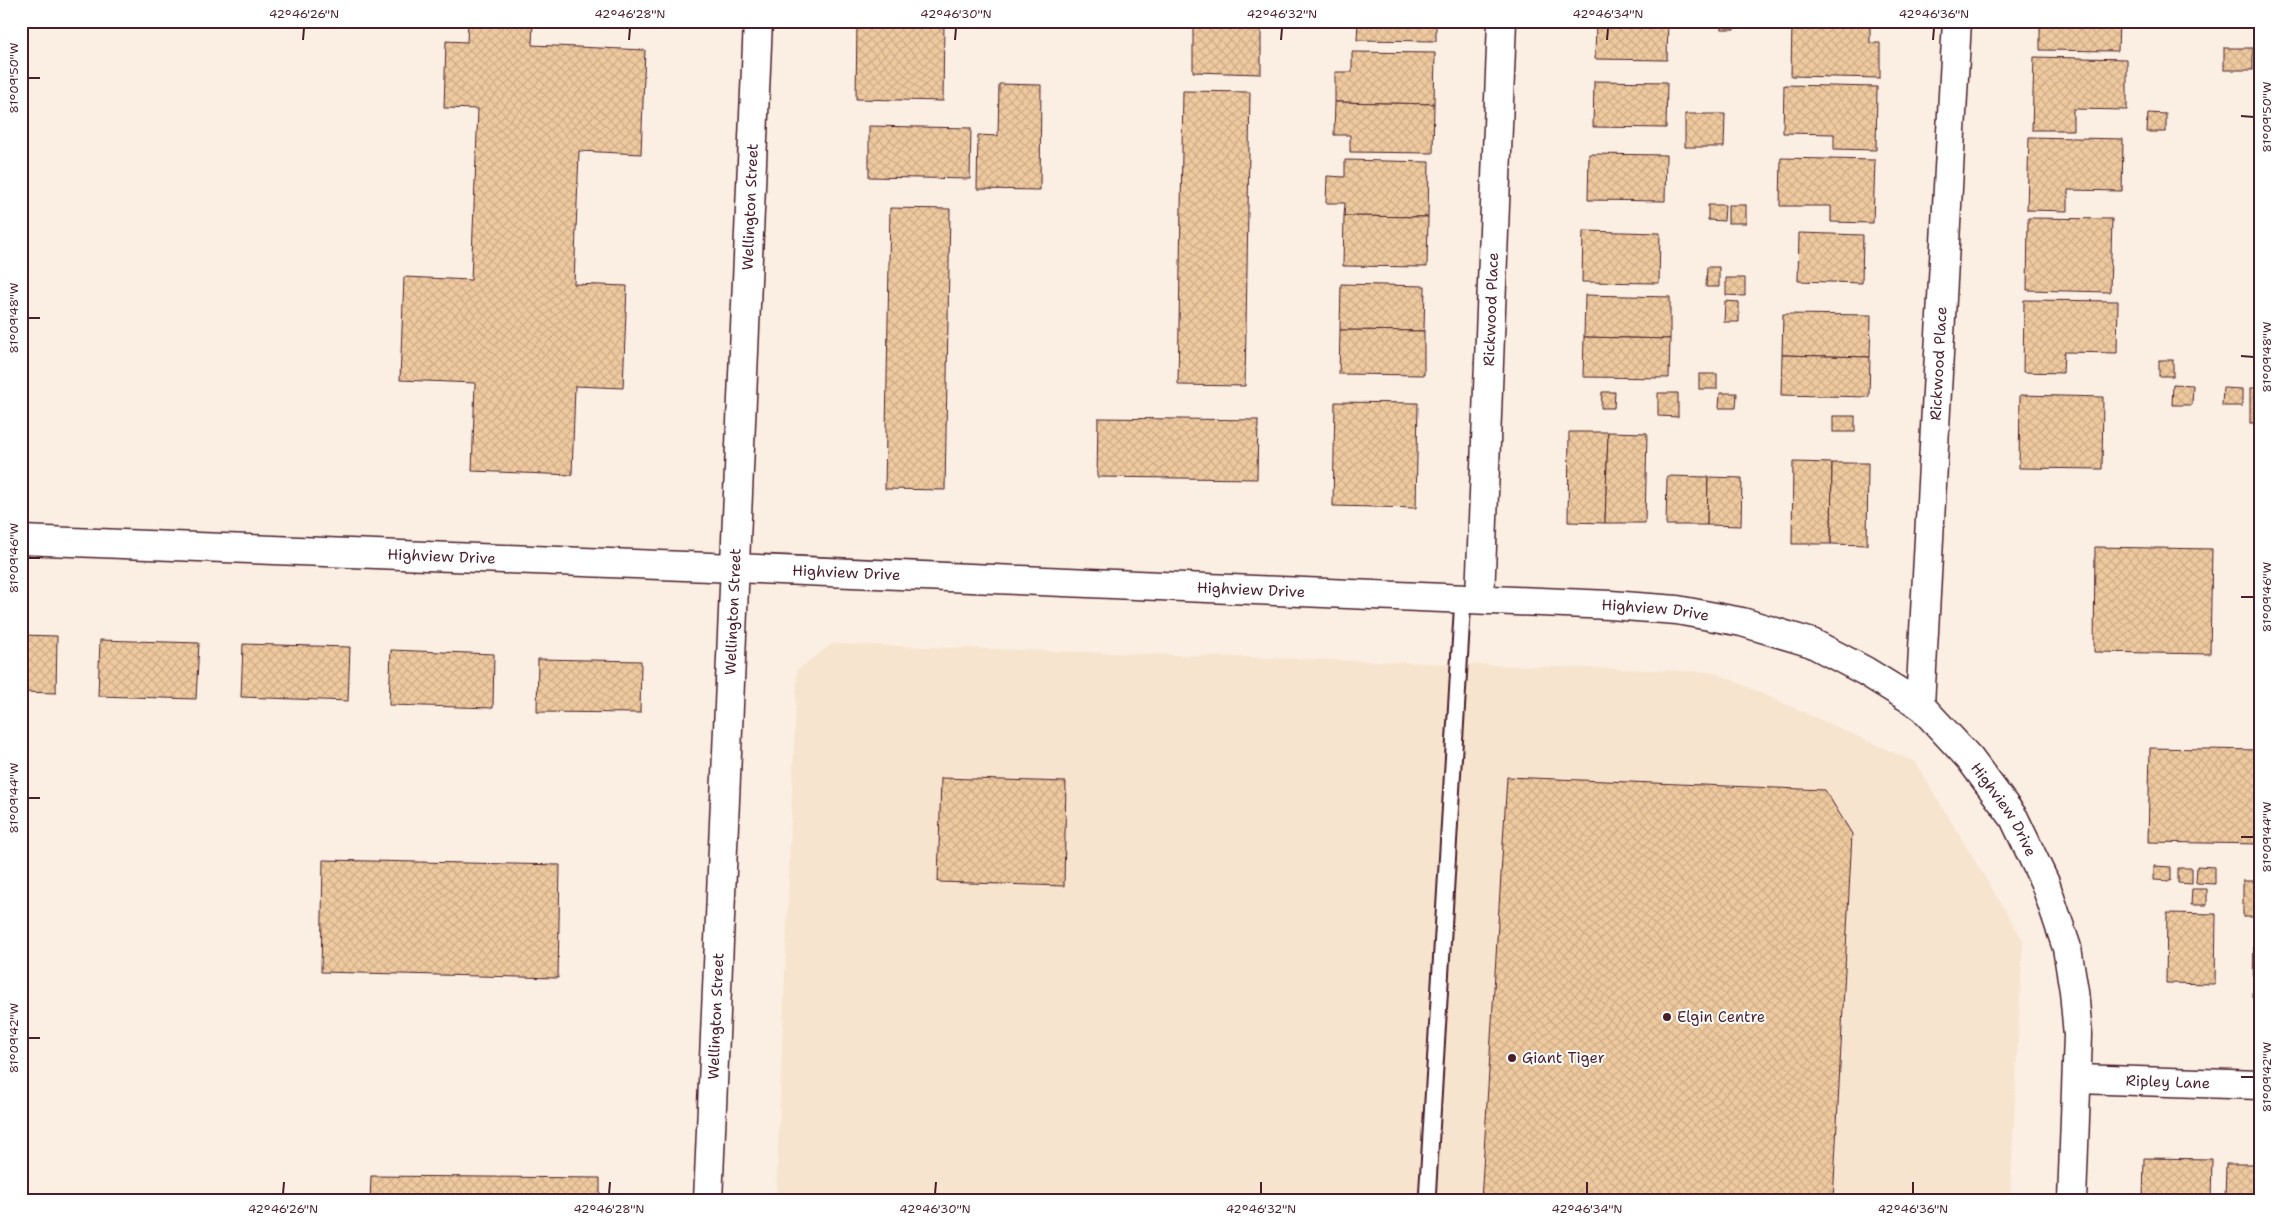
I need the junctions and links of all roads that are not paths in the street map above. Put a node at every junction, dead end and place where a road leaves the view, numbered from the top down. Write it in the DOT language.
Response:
graph roads {
  1 [pos="758,21"];
  2 [pos="1502,21"];
  3 [pos="1957,21"];
  4 [pos="21,540"];
  5 [pos="735,568"];
  6 [pos="1471,598"];
  7 [pos="1920,705"];
  8 [pos="2077,1079"];
  9 [pos="2260,1085"];
  10 [pos="708,1201"];
  11 [pos="1427,1201"];
  12 [pos="2072,1201"];
  1 -- 5 [label="street, Wellington Street"];
  2 -- 6 [label="street, Rickwood Place"];
  3 -- 7 [label="street, Rickwood Place"];
  4 -- 5 [label="street, Highview Drive"];
  5 -- 6 [label="street, Highview Drive"];
  5 -- 10 [label="street, Wellington Street"];
  6 -- 7 [label="street, Highview Drive"];
  6 -- 11 [label="lane"];
  7 -- 8 [label="street, Highview Drive"];
  8 -- 9 [label="street, Ripley Lane"];
  8 -- 12 [label="street, Highview Drive"];
}
